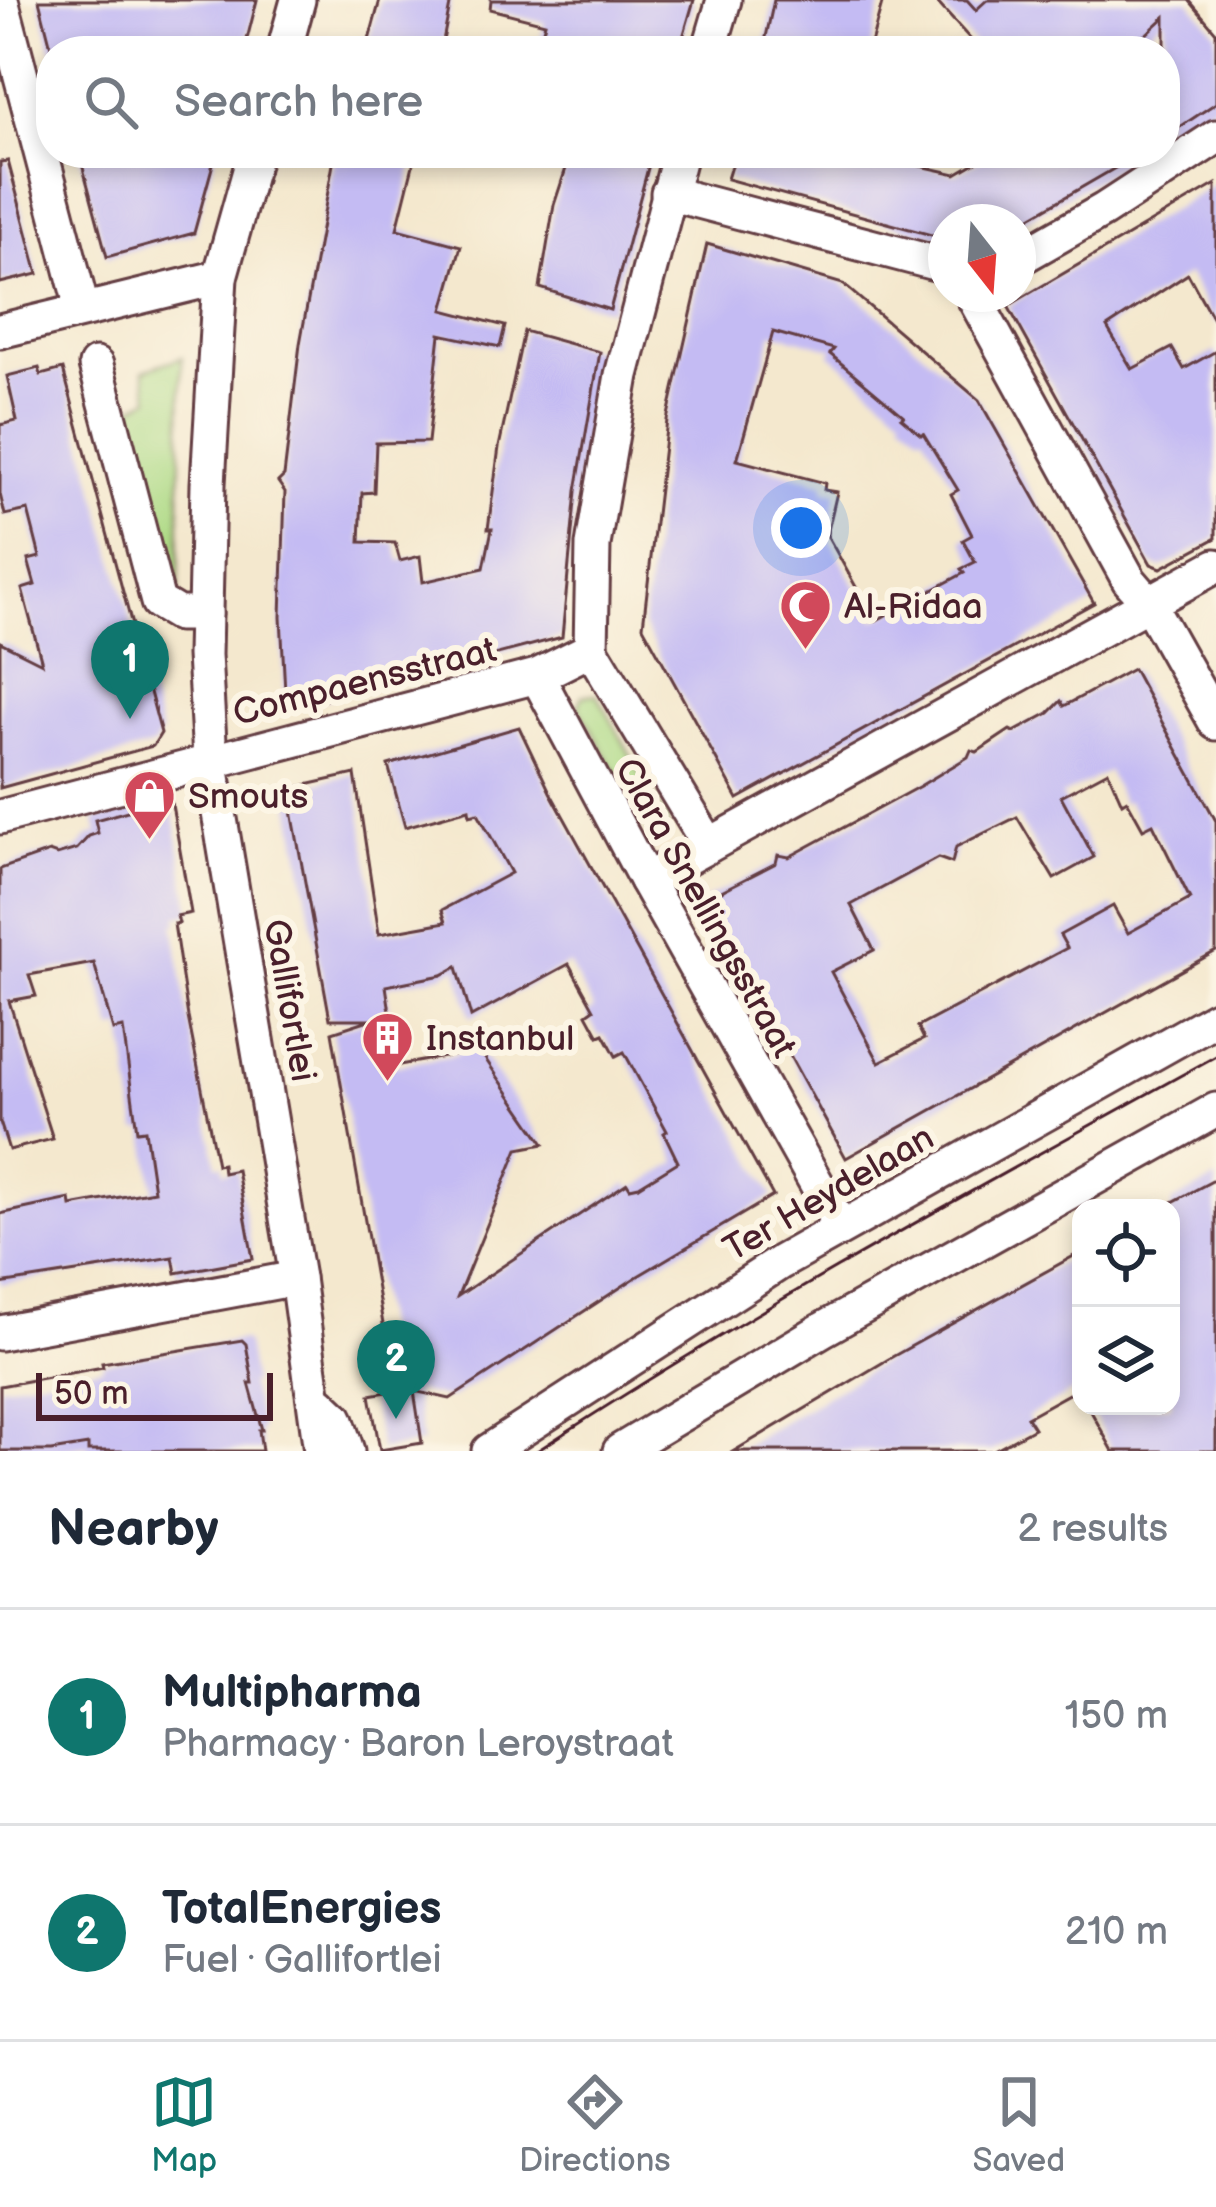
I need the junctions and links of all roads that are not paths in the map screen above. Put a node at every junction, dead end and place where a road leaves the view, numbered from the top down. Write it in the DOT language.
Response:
graph roads {
  1 [pos="2,0"];
  2 [pos="298,0"];
  3 [pos="724,0"];
  4 [pos="288,36"];
  5 [pos="713,36"];
  6 [pos="36,131"];
  7 [pos="1216,137"];
  8 [pos="1180,160"];
  9 [pos="46,168"];
  10 [pos="251,168"];
  11 [pos="676,168"];
  12 [pos="1168,168"];
  13 [pos="668,193"];
  14 [pos="1036,249"];
  15 [pos="928,261"];
  16 [pos="220,277"];
  17 [pos="82,308"];
  18 [pos="982,312"];
  19 [pos="0,331"];
  20 [pos="96,364"];
  21 [pos="1216,566"];
  22 [pos="1148,602"];
  23 [pos="205,614"];
  24 [pos="591,649"];
  25 [pos="537,676"];
  26 [pos="1216,723"];
  27 [pos="210,759"];
  28 [pos="0,817"];
  29 [pos="709,845"];
  30 [pos="646,880"];
  31 [pos="1216,1018"];
  32 [pos="1216,1110"];
  33 [pos="841,1227"];
  34 [pos="297,1277"];
  35 [pos="0,1333"];
  36 [pos="315,1398"];
  37 [pos="321,1451"];
  38 [pos="347,1451"];
  39 [pos="489,1451"];
  40 [pos="620,1451"];
  1 -- 6 [label="street"];
  2 -- 4 [label="street"];
  3 -- 5 [label="street"];
  7 -- 8 [label="street"];
  9 -- 17 [label="street"];
  10 -- 16 [label="street, Gallifortlei"];
  11 -- 13 [label="street"];
  12 -- 14 [label="street"];
  13 -- 15 [label="street"];
  13 -- 24 [label="street"];
  16 -- 17 [label="street"];
  16 -- 23 [label="street, Gallifortlei"];
  17 -- 19 [label="street"];
  18 -- 22 [label="street"];
  20 -- 23 [label="street"];
  21 -- 22 [label="street"];
  22 -- 26 [label="street"];
  22 -- 29 [label="street"];
  23 -- 27 [label="street, Gallifortlei"];
  24 -- 25 [label="street"];
  24 -- 29 [label="street, Clara Snellingsstraat"];
  25 -- 27 [label="street, Compaensstraat"];
  25 -- 30 [label="street, Clara Snellingsstraat"];
  27 -- 28 [label="street, Compaensstraat"];
  27 -- 34 [label="street, Gallifortlei"];
  29 -- 30 [label="street"];
  30 -- 33 [label="street, Clara Snellingsstraat"];
  31 -- 33 [label="street, Ter Heydelaan"];
  32 -- 40 [label="street"];
  33 -- 39 [label="street, Ter Heydelaan"];
  34 -- 35 [label="street"];
  34 -- 36 [label="street, Gallifortlei"];
  36 -- 37 [label="street, Gallifortlei"];
  36 -- 38 [label="street, Gallifortlei"];
}
